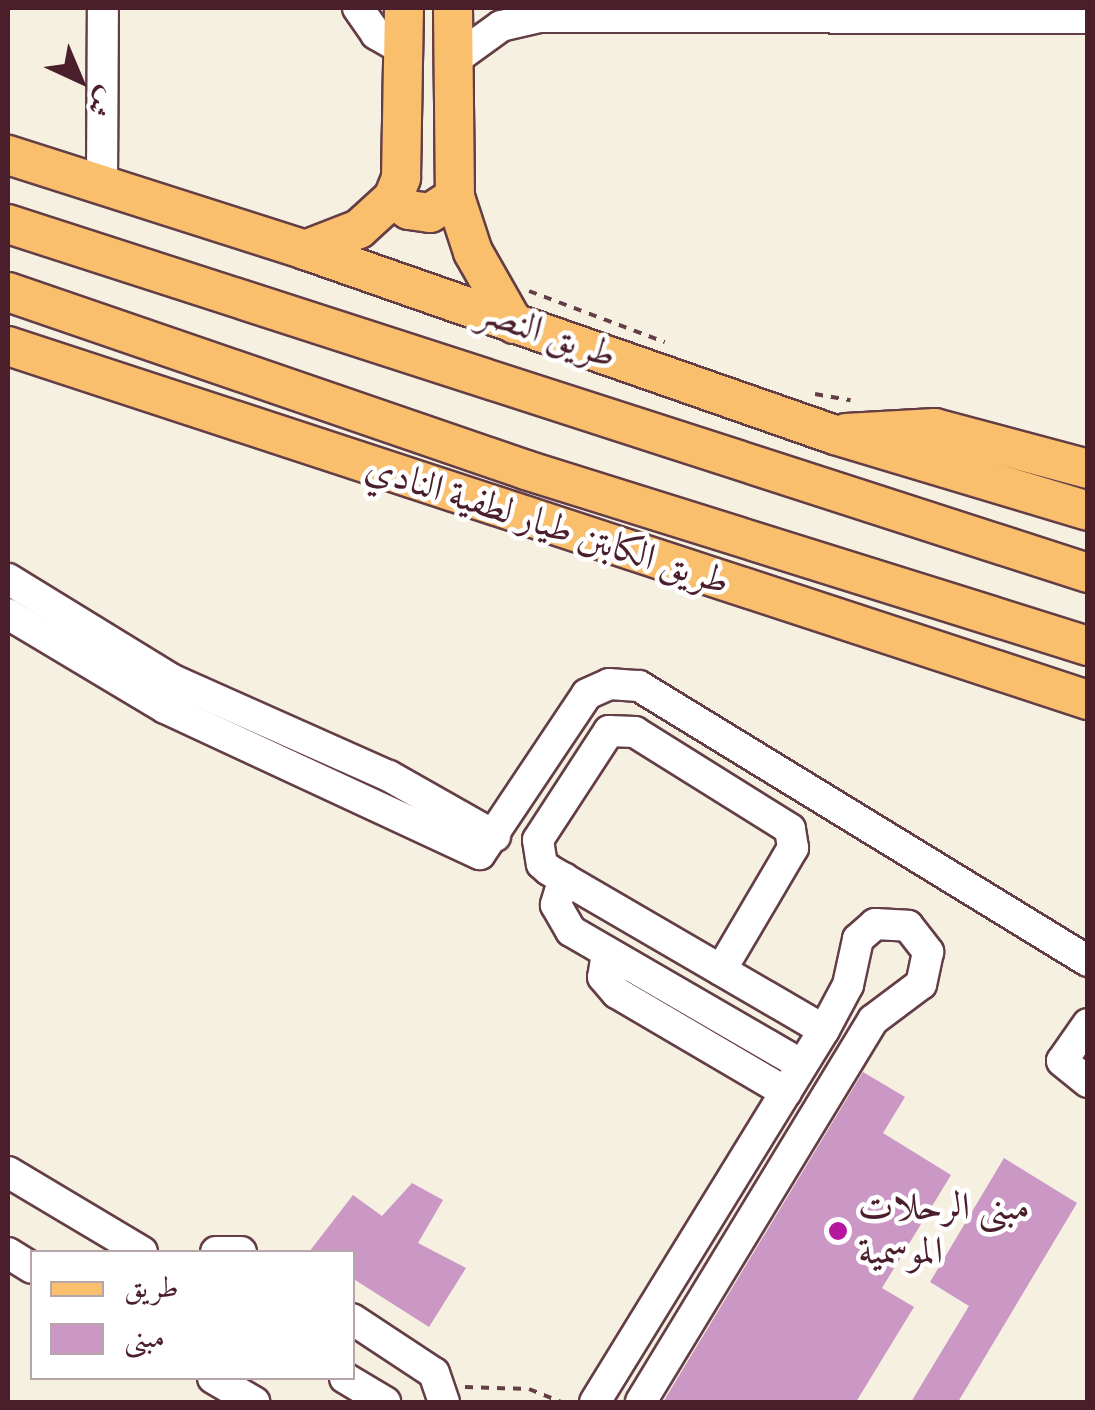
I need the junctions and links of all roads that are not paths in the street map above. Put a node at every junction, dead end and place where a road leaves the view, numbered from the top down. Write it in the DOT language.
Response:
graph roads {
  1 [pos="103,8"];
  2 [pos="358,8"];
  3 [pos="404,8"];
  4 [pos="454,8"];
  5 [pos="517,14"];
  6 [pos="1088,18"];
  7 [pos="404,50"];
  8 [pos="454,60"];
  9 [pos="8,155"];
  10 [pos="102,184"];
  11 [pos="455,197"];
  12 [pos="393,198"];
  13 [pos="8,224"];
  14 [pos="305,250"];
  15 [pos="8,292"];
  16 [pos="514,324"];
  17 [pos="8,346"];
  18 [pos="834,435"];
  19 [pos="1088,469"];
  20 [pos="1088,511"];
  21 [pos="1088,573"];
  22 [pos="8,580"];
  23 [pos="8,614"];
  24 [pos="1088,646"];
  25 [pos="1088,700"];
  26 [pos="495,836"];
  27 [pos="564,878"];
  28 [pos="607,953"];
  29 [pos="1088,960"];
  30 [pos="721,970"];
  31 [pos="1088,1024"];
  32 [pos="733,1025"];
  33 [pos="824,1030"];
  34 [pos="716,1051"];
  35 [pos="802,1065"];
  36 [pos="1088,1082"];
  37 [pos="786,1092"];
  38 [pos="8,1172"];
  39 [pos="139,1250"];
  40 [pos="8,1253"];
  41 [pos="30,1267"];
  42 [pos="355,1321"];
  43 [pos="216,1380"];
  44 [pos="347,1380"];
  45 [pos="443,1394"];
  46 [pos="254,1402"];
  47 [pos="385,1402"];
  48 [pos="596,1402"];
  49 [pos="641,1402"];
  1 -- 10 [label="street"];
  2 -- 7 [label="street"];
  3 -- 7 [label="main road"];
  4 -- 8 [label="main road"];
  5 -- 6 [label="street"];
  5 -- 8 [label="street"];
  7 -- 12 [label="main road"];
  8 -- 11 [label="main road"];
  9 -- 10 [label="main road, طريق النصر"];
  10 -- 14 [label="main road, طريق النصر"];
  11 -- 12 [label="main road"];
  11 -- 16 [label="main road"];
  12 -- 14 [label="main road"];
  13 -- 21 [label="main road, طريق النصر"];
  14 -- 16 [label="main road, طريق النصر"];
  15 -- 24 [label="main road, طريق الكابتن طيار لطفية النادي"];
  16 -- 18 [label="main road, طريق النصر"];
  17 -- 25 [label="main road, طريق الكابتن طيار لطفية النادي"];
  18 -- 19 [label="main road"];
  18 -- 20 [label="main road, طريق النصر"];
  22 -- 26 [label="street"];
  23 -- 26 [label="street"];
  26 -- 29 [label="street"];
  27 -- 28 [label="street"];
  27 -- 30 [label="street"];
  27 -- 30 [label="street"];
  28 -- 32 [label="street"];
  28 -- 34 [label="street"];
  30 -- 33 [label="street"];
  31 -- 36 [label="street"];
  32 -- 34 [label="street"];
  32 -- 35 [label="street"];
  33 -- 35 [label="street"];
  33 -- 49 [label="street"];
  34 -- 37 [label="street"];
  35 -- 37 [label="street"];
  37 -- 48 [label="street"];
  38 -- 39 [label="street"];
  40 -- 41 [label="street"];
  42 -- 45 [label="street"];
  43 -- 46 [label="street"];
  44 -- 47 [label="street"];
}
